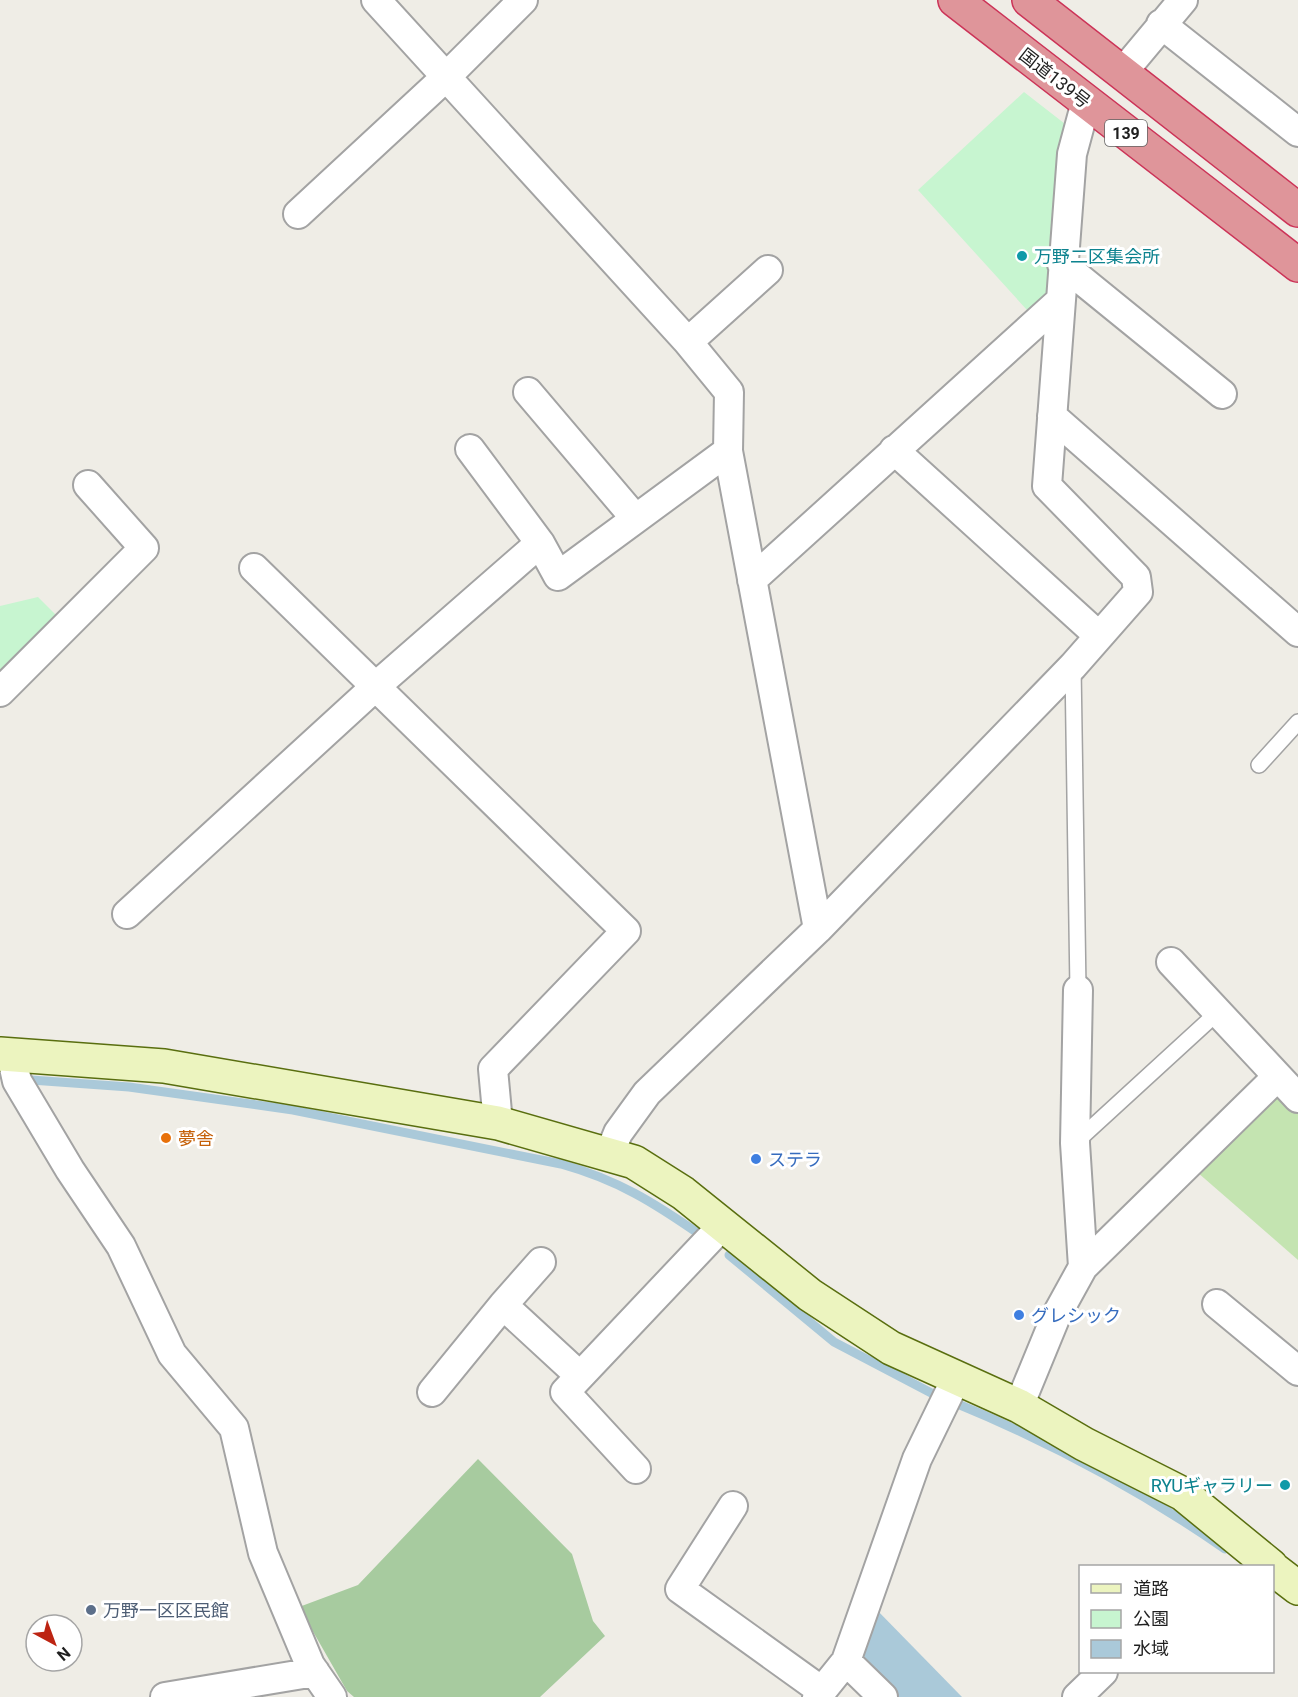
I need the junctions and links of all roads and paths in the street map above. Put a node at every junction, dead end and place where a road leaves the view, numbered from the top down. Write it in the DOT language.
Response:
graph roads {
  1 [pos="376,0"];
  2 [pos="523,0"];
  3 [pos="955,0"];
  4 [pos="1029,0"];
  5 [pos="1183,0"];
  6 [pos="1161,24"];
  7 [pos="1122,73"];
  8 [pos="447,76"];
  9 [pos="1086,102"];
  10 [pos="1298,132"];
  11 [pos="1298,210"];
  12 [pos="298,214"];
  13 [pos="1062,264"];
  14 [pos="1298,265"];
  15 [pos="768,270"];
  16 [pos="1059,302"];
  17 [pos="688,342"];
  18 [pos="528,392"];
  19 [pos="1222,394"];
  20 [pos="1052,416"];
  21 [pos="470,449"];
  22 [pos="894,450"];
  23 [pos="728,451"];
  24 [pos="88,485"];
  25 [pos="635,518"];
  26 [pos="540,543"];
  27 [pos="254,568"];
  28 [pos="752,580"];
  29 [pos="1298,632"];
  30 [pos="1099,636"];
  31 [pos="1073,666"];
  32 [pos="375,687"];
  33 [pos="0,692"];
  34 [pos="1298,722"];
  35 [pos="1259,765"];
  36 [pos="127,914"];
  37 [pos="818,928"];
  38 [pos="1171,962"];
  39 [pos="1078,990"];
  40 [pos="1218,1012"];
  41 [pos="5,1054"];
  42 [pos="1277,1077"];
  43 [pos="1298,1098"];
  44 [pos="498,1123"];
  45 [pos="1075,1143"];
  46 [pos="609,1155"];
  47 [pos="723,1225"];
  48 [pos="541,1262"];
  49 [pos="1083,1267"];
  50 [pos="1217,1304"];
  51 [pos="503,1305"];
  52 [pos="1298,1371"];
  53 [pos="580,1376"];
  54 [pos="956,1379"];
  55 [pos="432,1392"];
  56 [pos="1019,1406"];
  57 [pos="636,1469"];
  58 [pos="733,1506"];
  59 [pos="1270,1565"];
  60 [pos="1274,1569"];
  61 [pos="1298,1588"];
  62 [pos="846,1661"];
  63 [pos="315,1672"];
  64 [pos="1101,1673"];
  65 [pos="820,1694"];
  66 [pos="165,1697"];
  67 [pos="332,1697"];
  68 [pos="883,1697"];
  69 [pos="1077,1697"];
  1 -- 8 [label="street"];
  2 -- 8 [label="street"];
  3 -- 9 [label="highway, 国道139号 / 139"];
  4 -- 7 [label="highway, 139"];
  5 -- 6 [label="street"];
  6 -- 7 [label="street"];
  6 -- 10 [label="street"];
  7 -- 11 [label="highway, 139"];
  8 -- 12 [label="street"];
  8 -- 17 [label="street"];
  9 -- 13 [label="street"];
  9 -- 14 [label="highway, 国道139号 / 139"];
  13 -- 16 [label="street"];
  13 -- 19 [label="street"];
  15 -- 17 [label="street"];
  16 -- 20 [label="street"];
  16 -- 22 [label="street"];
  17 -- 23 [label="street"];
  18 -- 25 [label="street"];
  20 -- 29 [label="street"];
  20 -- 30 [label="street"];
  21 -- 26 [label="street"];
  22 -- 28 [label="street"];
  22 -- 30 [label="street"];
  23 -- 25 [label="street"];
  23 -- 28 [label="street"];
  24 -- 33 [label="street"];
  25 -- 26 [label="street"];
  26 -- 32 [label="street"];
  27 -- 32 [label="street"];
  28 -- 37 [label="street"];
  30 -- 31 [label="street"];
  31 -- 37 [label="street"];
  31 -- 39 [label="lane"];
  32 -- 36 [label="street"];
  32 -- 44 [label="street"];
  34 -- 35 [label="lane"];
  37 -- 46 [label="street"];
  38 -- 40 [label="street"];
  39 -- 45 [label="street"];
  40 -- 42 [label="street"];
  40 -- 45 [label="lane"];
  41 -- 44 [label="street"];
  41 -- 63 [label="street"];
  42 -- 43 [label="street"];
  42 -- 49 [label="street"];
  44 -- 46 [label="street"];
  45 -- 49 [label="street"];
  46 -- 47 [label="street"];
  47 -- 53 [label="street"];
  47 -- 54 [label="street"];
  48 -- 51 [label="street"];
  49 -- 56 [label="street"];
  50 -- 52 [label="street"];
  51 -- 53 [label="street"];
  51 -- 55 [label="street"];
  53 -- 57 [label="street"];
  54 -- 56 [label="street"];
  54 -- 62 [label="street"];
  56 -- 59 [label="street"];
  58 -- 65 [label="street"];
  60 -- 61 [label="street"];
  62 -- 65 [label="street"];
  62 -- 68 [label="street"];
  63 -- 66 [label="street"];
  63 -- 67 [label="street"];
  64 -- 69 [label="street"];
}
